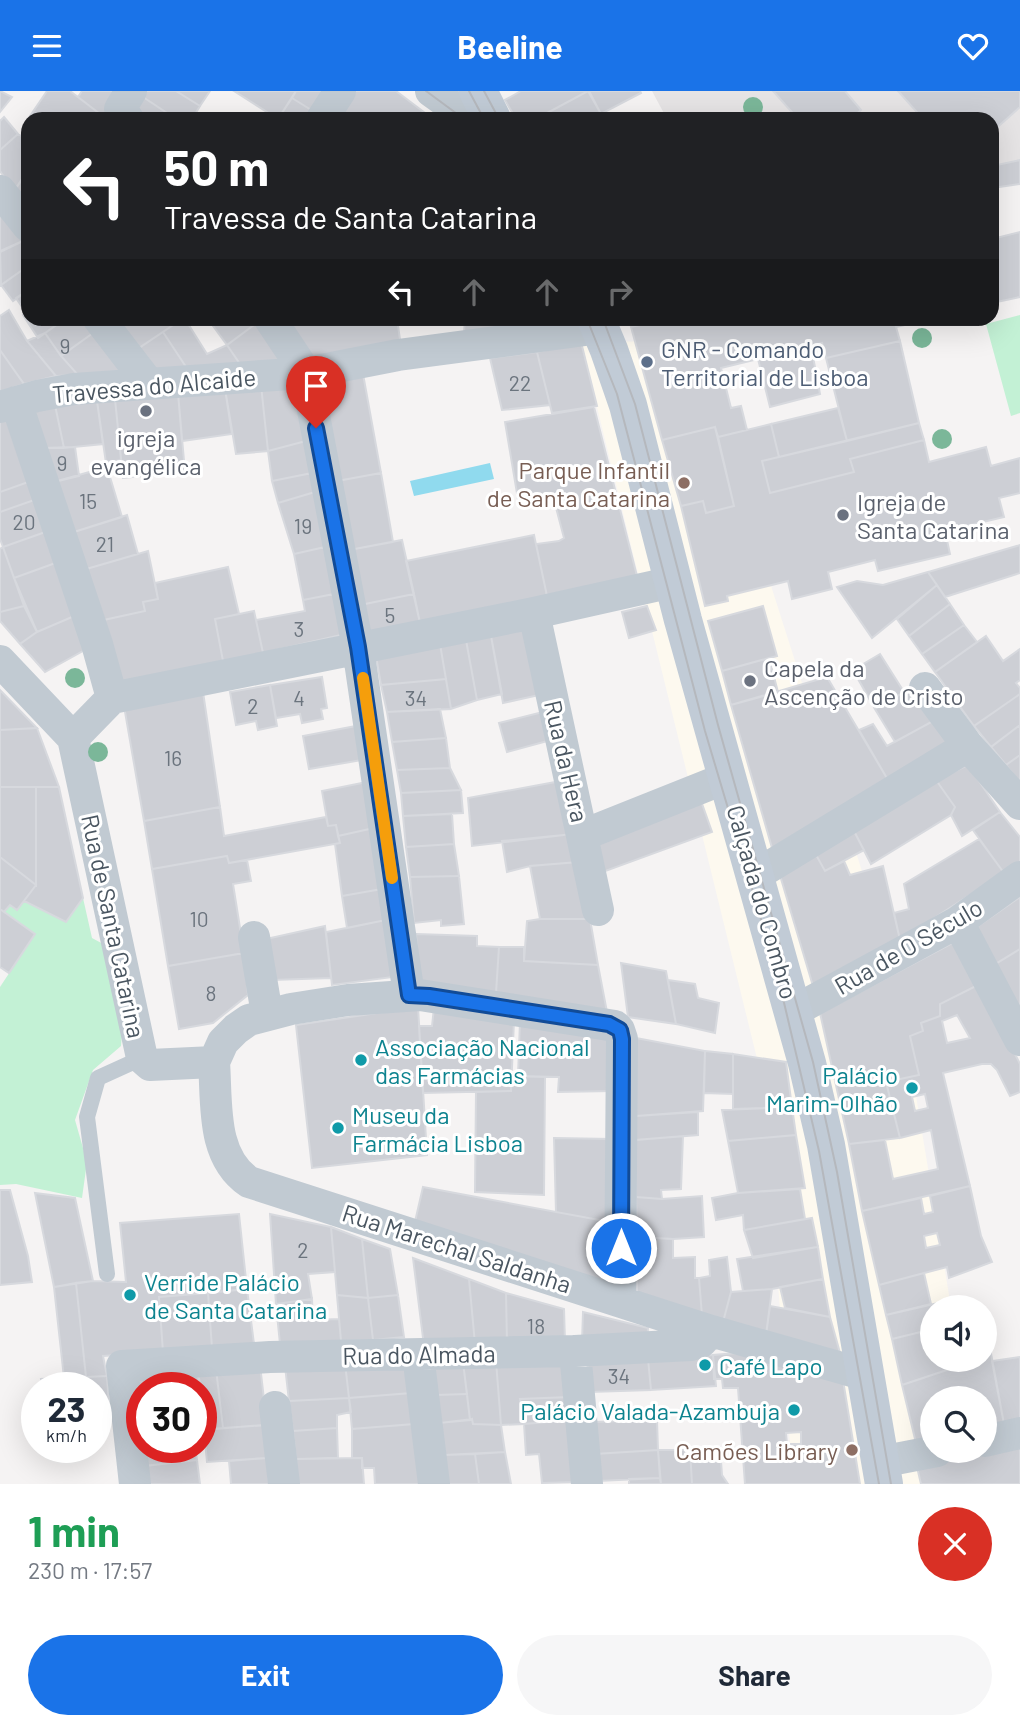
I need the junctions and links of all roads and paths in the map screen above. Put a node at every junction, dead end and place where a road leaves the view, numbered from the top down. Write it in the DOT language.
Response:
graph roads {
  1 [pos="340,91"];
  2 [pos="431,91"];
  3 [pos="481,106"];
  4 [pos="326,112"];
  5 [pos="0,191"];
  6 [pos="21,217"];
  7 [pos="104,326"];
  8 [pos="275,326"];
  9 [pos="602,332"];
  10 [pos="306,373"];
  11 [pos="149,384"];
  12 [pos="8,404"];
  13 [pos="673,582"];
  14 [pos="534,613"];
  15 [pos="358,647"];
  16 [pos="0,661"];
  17 [pos="925,688"];
  18 [pos="112,698"];
  19 [pos="73,738"];
  20 [pos="968,746"];
  21 [pos="726,778"];
  22 [pos="1020,804"];
  23 [pos="583,835"];
  24 [pos="756,875"];
  25 [pos="1020,877"];
  26 [pos="598,910"];
  27 [pos="958,922"];
  28 [pos="254,937"];
  29 [pos="409,995"];
  30 [pos="794,1011"];
  31 [pos="267,1014"];
  32 [pos="1020,1040"];
  33 [pos="142,1058"];
  34 [pos="214,1062"];
  35 [pos="107,1274"];
  36 [pos="620,1301"];
  37 [pos="711,1331"];
  38 [pos="575,1351"];
  39 [pos="420,1371"];
  40 [pos="866,1375"];
  41 [pos="275,1406"];
  42 [pos="1020,1433"];
  43 [pos="997,1438"];
  44 [pos="920,1458"];
  45 [pos="882,1473"];
  46 [pos="135,1484"];
  47 [pos="284,1484"];
  48 [pos="434,1484"];
  49 [pos="587,1484"];
  1 -- 4 [label="street"];
  2 -- 3 [label="street"];
  5 -- 6 [label="street"];
  7 -- 11 [label="street"];
  8 -- 10 [label="street"];
  9 -- 10 [label="street, Travessa do Alcaide"];
  9 -- 13 [label="street, Calçada do Combro"];
  10 -- 11 [label="street, Travessa do Alcaide"];
  10 -- 15 [label="street"];
  11 -- 12 [label="street, Travessa do Alcaide"];
  12 -- 18 [label="street"];
  13 -- 14 [label="street"];
  13 -- 21 [label="street, Calçada do Combro"];
  14 -- 15 [label="street"];
  14 -- 23 [label="street, Rua da Hera"];
  15 -- 18 [label="street"];
  15 -- 29 [label="street"];
  16 -- 19 [label="street"];
  17 -- 20 [label="street"];
  18 -- 19 [label="street"];
  19 -- 33 [label="street, Rua de Santa Catarina"];
  20 -- 22 [label="street"];
  20 -- 24 [label="street"];
  21 -- 23 [label="street"];
  21 -- 24 [label="street, Calçada do Combro"];
  23 -- 26 [label="street, Rua da Hera"];
  24 -- 30 [label="street, Calçada do Combro"];
  25 -- 27 [label="street, Rua de O Século"];
  27 -- 30 [label="street, Rua de O Século"];
  27 -- 32 [label="street"];
  28 -- 31 [label="street"];
  29 -- 31 [label="street"];
  29 -- 36 [label="street"];
  30 -- 40 [label="street, Calçada do Combro"];
  31 -- 34 [label="street"];
  33 -- 34 [label="street, Rua de Santa Catarina"];
  33 -- 35 [label="lane"];
  34 -- 36 [label="street, Rua Marechal Saldanha"];
  36 -- 37 [label="street, Rua Marechal Saldanha"];
  37 -- 38 [label="street, Rua do Almada"];
  37 -- 40 [label="street, Rua Marechal Saldanha"];
  38 -- 46 [label="street, Rua do Almada"];
  38 -- 49 [label="street"];
  39 -- 48 [label="street"];
  40 -- 45 [label="street, Calçada do Combro"];
  41 -- 47 [label="street"];
  42 -- 43 [label="street"];
  44 -- 45 [label="street"];
}
